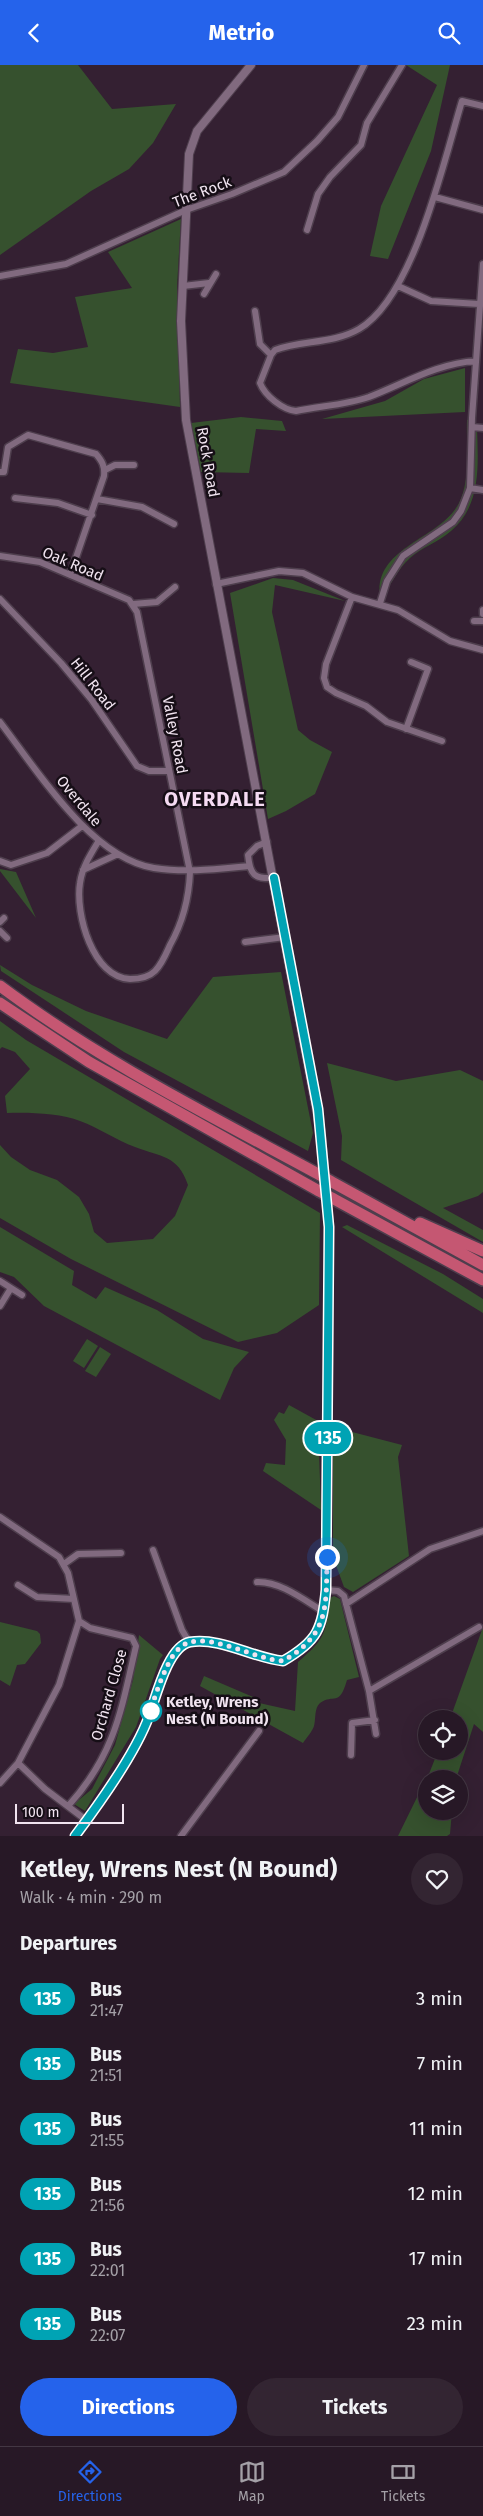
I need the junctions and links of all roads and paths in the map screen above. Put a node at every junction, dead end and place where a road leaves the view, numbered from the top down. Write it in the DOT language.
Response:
graph roads {
  1 [pos="251,65"];
  2 [pos="364,65"];
  3 [pos="402,65"];
  4 [pos="483,106"];
  5 [pos="435,197"];
  6 [pos="483,210"];
  7 [pos="186,211"];
  8 [pos="307,230"];
  9 [pos="483,264"];
  10 [pos="216,274"];
  11 [pos="0,276"];
  12 [pos="208,283"];
  13 [pos="183,286"];
  14 [pos="398,287"];
  15 [pos="204,294"];
  16 [pos="481,294"];
  17 [pos="479,303"];
  18 [pos="255,311"];
  19 [pos="480,349"];
  20 [pos="271,355"];
  21 [pos="476,361"];
  22 [pos="472,427"];
  23 [pos="483,428"];
  24 [pos="134,465"];
  25 [pos="105,470"];
  26 [pos="0,472"];
  27 [pos="470,488"];
  28 [pos="483,490"];
  29 [pos="15,498"];
  30 [pos="96,499"];
  31 [pos="92,515"];
  32 [pos="174,524"];
  33 [pos="0,556"];
  34 [pos="70,575"];
  35 [pos="216,584"];
  36 [pos="175,587"];
  37 [pos="352,597"];
  38 [pos="0,599"];
  39 [pos="380,603"];
  40 [pos="133,604"];
  41 [pos="483,610"];
  42 [pos="483,614"];
  43 [pos="474,621"];
  44 [pos="483,621"];
  45 [pos="483,650"];
  46 [pos="411,662"];
  47 [pos="0,722"];
  48 [pos="406,729"];
  49 [pos="442,741"];
  50 [pos="169,771"];
  51 [pos="82,826"];
  52 [pos="98,842"];
  53 [pos="267,842"];
  54 [pos="118,854"];
  55 [pos="0,861"];
  56 [pos="249,865"];
  57 [pos="83,870"];
  58 [pos="190,872"];
  59 [pos="274,878"];
  60 [pos="0,931"];
  61 [pos="285,937"];
  62 [pos="7,938"];
  63 [pos="245,942"];
  64 [pos="0,986"];
  65 [pos="0,1003"];
  66 [pos="329,1180"];
  67 [pos="397,1233"];
  68 [pos="483,1251"];
  69 [pos="483,1265"];
  70 [pos="483,1280"];
  71 [pos="0,1281"];
  72 [pos="483,1287"];
  73 [pos="11,1288"];
  74 [pos="22,1295"];
  75 [pos="0,1306"];
  76 [pos="0,1517"];
  77 [pos="483,1531"];
  78 [pos="153,1550"];
  79 [pos="121,1553"];
  80 [pos="64,1564"];
  81 [pos="257,1582"];
  82 [pos="18,1585"];
  83 [pos="326,1590"];
  84 [pos="74,1599"];
  85 [pos="346,1604"];
  86 [pos="324,1611"];
  87 [pos="78,1621"];
  88 [pos="479,1627"];
  89 [pos="189,1642"];
  90 [pos="369,1691"];
  91 [pos="375,1720"];
  92 [pos="259,1731"];
  93 [pos="376,1734"];
  94 [pos="351,1755"];
  95 [pos="18,1763"];
  96 [pos="0,1783"];
  97 [pos="69,1805"];
  98 [pos="86,1820"];
  99 [pos="75,1836"];
  100 [pos="181,1836"];
  1 -- 7 [label="street, Rock Road"];
  2 -- 7 [label="street, The Rock"];
  3 -- 8 [label="street"];
  4 -- 5 [label="street"];
  5 -- 6 [label="street"];
  5 -- 14 [label="street"];
  7 -- 11 [label="street, The Rock"];
  7 -- 13 [label="street, Rock Road"];
  9 -- 16 [label="street"];
  10 -- 12 [label="street"];
  12 -- 13 [label="street"];
  12 -- 15 [label="street"];
  13 -- 35 [label="street, Rock Road"];
  14 -- 17 [label="street"];
  14 -- 20 [label="street"];
  16 -- 17 [label="street"];
  17 -- 19 [label="street"];
  18 -- 20 [label="street"];
  19 -- 21 [label="street"];
  20 -- 21 [label="street"];
  21 -- 22 [label="street"];
  22 -- 23 [label="street"];
  22 -- 27 [label="street"];
  24 -- 25 [label="street"];
  25 -- 26 [label="street"];
  25 -- 30 [label="street"];
  27 -- 28 [label="street"];
  27 -- 39 [label="street"];
  29 -- 31 [label="street"];
  30 -- 31 [label="street"];
  30 -- 32 [label="street"];
  31 -- 34 [label="street"];
  33 -- 34 [label="street, Oak Road"];
  34 -- 40 [label="street, Oak Road"];
  35 -- 37 [label="street"];
  35 -- 53 [label="street, Rock Road"];
  36 -- 40 [label="street"];
  37 -- 39 [label="street"];
  37 -- 48 [label="street"];
  38 -- 50 [label="street, Hill Road"];
  39 -- 45 [label="street"];
  40 -- 50 [label="street, Valley Road"];
  41 -- 42 [label="street"];
  43 -- 44 [label="street"];
  46 -- 48 [label="street"];
  47 -- 51 [label="street, Overdale"];
  48 -- 49 [label="street"];
  50 -- 58 [label="street, Valley Road"];
  51 -- 52 [label="street, Overdale"];
  51 -- 55 [label="street"];
  52 -- 54 [label="street, Overdale"];
  52 -- 57 [label="street"];
  53 -- 56 [label="street"];
  53 -- 59 [label="street, Rock Road"];
  54 -- 57 [label="street"];
  54 -- 58 [label="street, Overdale"];
  56 -- 58 [label="street, Overdale"];
  56 -- 59 [label="street"];
  57 -- 58 [label="street"];
  59 -- 61 [label="street, Rock Road"];
  60 -- 62 [label="street"];
  61 -- 63 [label="street"];
  61 -- 83 [label="street, Rock Road"];
  64 -- 66 [label="highway"];
  65 -- 67 [label="highway, bridge"];
  66 -- 68 [label="highway"];
  66 -- 69 [label="highway"];
  67 -- 70 [label="highway"];
  67 -- 72 [label="highway"];
  71 -- 73 [label="street"];
  73 -- 74 [label="street"];
  73 -- 75 [label="street"];
  76 -- 80 [label="street"];
  77 -- 85 [label="street"];
  78 -- 89 [label="street"];
  79 -- 80 [label="street"];
  80 -- 84 [label="street"];
  81 -- 86 [label="street"];
  82 -- 84 [label="street"];
  83 -- 85 [label="street"];
  83 -- 86 [label="street, Rock Road"];
  84 -- 87 [label="street"];
  85 -- 90 [label="street"];
  86 -- 89 [label="street, Rock Road"];
  87 -- 95 [label="street"];
  87 -- 97 [label="street, Orchard Close"];
  88 -- 90 [label="street"];
  89 -- 98 [label="street"];
  90 -- 91 [label="street"];
  91 -- 93 [label="street"];
  91 -- 94 [label="street"];
  92 -- 100 [label="street"];
  95 -- 96 [label="street"];
  95 -- 97 [label="street"];
  97 -- 98 [label="street"];
  98 -- 99 [label="street"];
}
